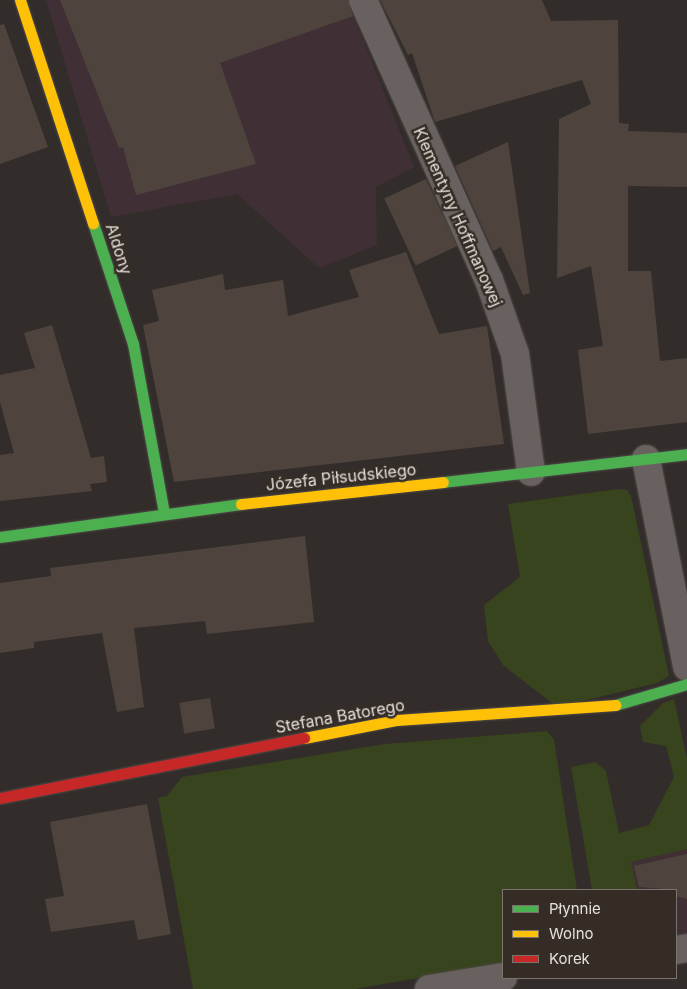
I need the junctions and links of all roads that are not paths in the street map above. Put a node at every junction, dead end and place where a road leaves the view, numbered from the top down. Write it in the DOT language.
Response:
graph roads {
  1 [pos="20,0"];
  2 [pos="363,0"];
  3 [pos="687,454"];
  4 [pos="646,459"];
  5 [pos="531,472"];
  6 [pos="164,513"];
  7 [pos="0,537"];
  8 [pos="687,667"];
  9 [pos="687,684"];
  10 [pos="0,798"];
  11 [pos="502,977"];
  12 [pos="429,989"];
  1 -- 6 [label="street, Aldony"];
  2 -- 5 [label="street, Klementyny Hoffmanowej"];
  3 -- 4 [label="street, Józefa Piłsudskiego"];
  4 -- 5 [label="street, Józefa Piłsudskiego"];
  4 -- 8 [label="street"];
  5 -- 6 [label="street, Józefa Piłsudskiego"];
  6 -- 7 [label="street, Józefa Piłsudskiego"];
  9 -- 10 [label="street, Stefana Batorego"];
  11 -- 12 [label="street"];
}
